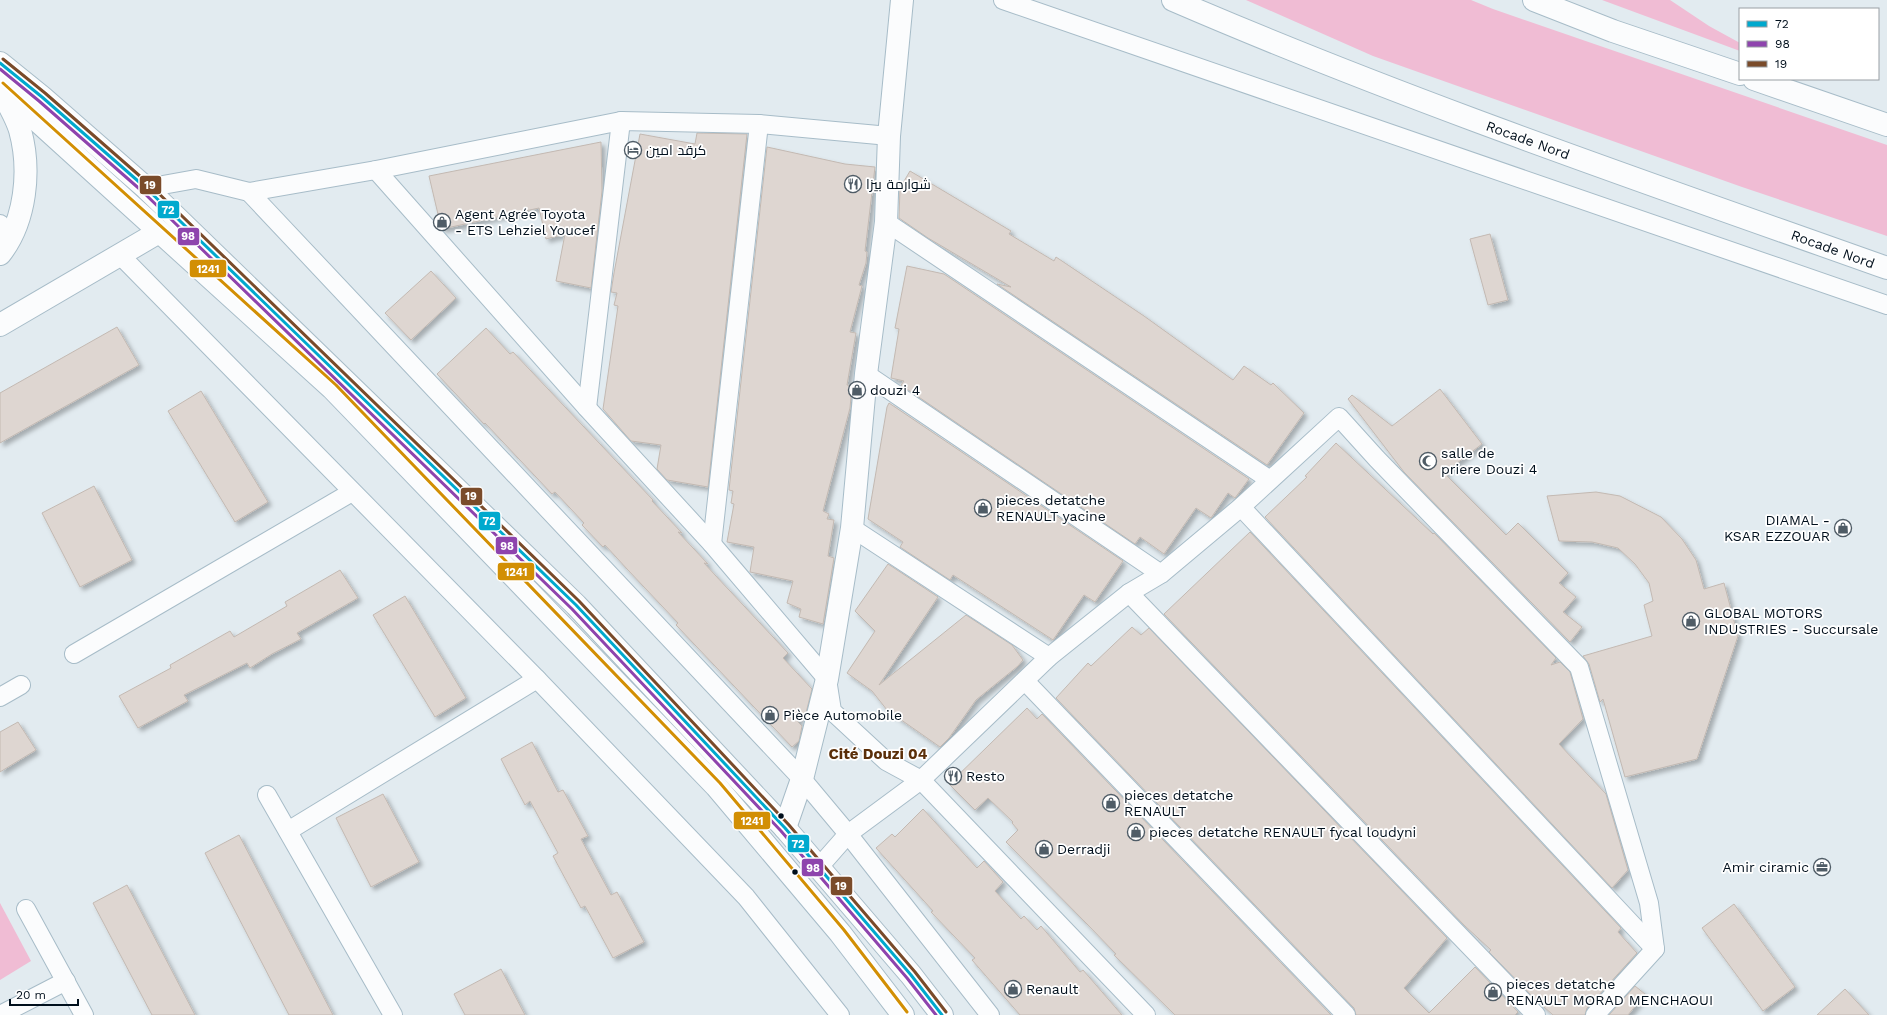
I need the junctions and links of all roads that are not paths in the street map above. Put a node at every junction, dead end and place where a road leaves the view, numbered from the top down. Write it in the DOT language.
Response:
graph roads {
  1 [pos="902,0"];
  2 [pos="1003,0"];
  3 [pos="1173,0"];
  4 [pos="1534,0"];
  5 [pos="0,63"];
  6 [pos="1739,74"];
  7 [pos="1757,80"];
  8 [pos="0,87"];
  9 [pos="621,121"];
  10 [pos="759,124"];
  11 [pos="1887,125"];
  12 [pos="889,136"];
  13 [pos="376,170"];
  14 [pos="146,188"];
  15 [pos="250,192"];
  16 [pos="886,222"];
  17 [pos="159,232"];
  18 [pos="3,240"];
  19 [pos="120,255"];
  20 [pos="1887,268"];
  21 [pos="1887,305"];
  22 [pos="0,325"];
  23 [pos="866,374"];
  24 [pos="586,408"];
  25 [pos="1270,480"];
  26 [pos="352,492"];
  27 [pos="1241,507"];
  28 [pos="852,528"];
  29 [pos="712,544"];
  30 [pos="1161,574"];
  31 [pos="1129,593"];
  32 [pos="74,654"];
  33 [pos="1048,657"];
  34 [pos="536,679"];
  35 [pos="827,679"];
  36 [pos="1025,681"];
  37 [pos="21,686"];
  38 [pos="0,697"];
  39 [pos="802,780"];
  40 [pos="921,780"];
  41 [pos="267,795"];
  42 [pos="785,828"];
  43 [pos="288,831"];
  44 [pos="848,834"];
  45 [pos="819,867"];
  46 [pos="26,909"];
  47 [pos="1655,949"];
  48 [pos="66,981"];
  49 [pos="0,1015"];
  50 [pos="84,1015"];
  51 [pos="393,1015"];
  52 [pos="840,1015"];
  53 [pos="904,1015"];
  54 [pos="942,1015"];
  55 [pos="990,1015"];
  56 [pos="1146,1015"];
  57 [pos="1346,1015"];
  58 [pos="1536,1015"];
  59 [pos="1595,1015"];
  1 -- 12 [label="main road"];
  2 -- 21 [label="street"];
  3 -- 20 [label="main road, Rocade Nord"];
  4 -- 6 [label="main road"];
  5 -- 14 [label="main road"];
  7 -- 11 [label="main road"];
  8 -- 17 [label="main road"];
  8 -- 18 [label="main road"];
  9 -- 10 [label="street"];
  9 -- 13 [label="street"];
  9 -- 24 [label="street"];
  10 -- 12 [label="street"];
  10 -- 29 [label="street"];
  12 -- 16 [label="main road"];
  13 -- 15 [label="street"];
  13 -- 24 [label="street"];
  14 -- 15 [label="street"];
  14 -- 42 [label="main road"];
  15 -- 39 [label="street"];
  16 -- 23 [label="main road"];
  16 -- 25 [label="street"];
  17 -- 19 [label="main road"];
  17 -- 53 [label="main road"];
  19 -- 22 [label="main road"];
  19 -- 26 [label="street"];
  23 -- 28 [label="main road"];
  23 -- 30 [label="street"];
  24 -- 29 [label="street"];
  25 -- 27 [label="street"];
  25 -- 47 [label="street"];
  26 -- 32 [label="street"];
  26 -- 34 [label="street"];
  27 -- 30 [label="street"];
  27 -- 47 [label="street"];
  28 -- 33 [label="street"];
  28 -- 35 [label="main road"];
  29 -- 35 [label="street"];
  30 -- 31 [label="street"];
  31 -- 33 [label="street"];
  31 -- 58 [label="street"];
  33 -- 36 [label="street"];
  34 -- 43 [label="street"];
  34 -- 52 [label="street"];
  35 -- 39 [label="main road"];
  35 -- 40 [label="street"];
  36 -- 40 [label="street"];
  36 -- 57 [label="street"];
  37 -- 38 [label="street"];
  39 -- 42 [label="main road"];
  39 -- 44 [label="street"];
  40 -- 44 [label="street"];
  40 -- 56 [label="street"];
  41 -- 43 [label="street"];
  42 -- 45 [label="main road"];
  43 -- 51 [label="street"];
  44 -- 45 [label="street"];
  44 -- 55 [label="street"];
  45 -- 54 [label="main road"];
  46 -- 48 [label="street"];
  47 -- 59 [label="street"];
  48 -- 49 [label="street"];
  48 -- 50 [label="street"];
}
